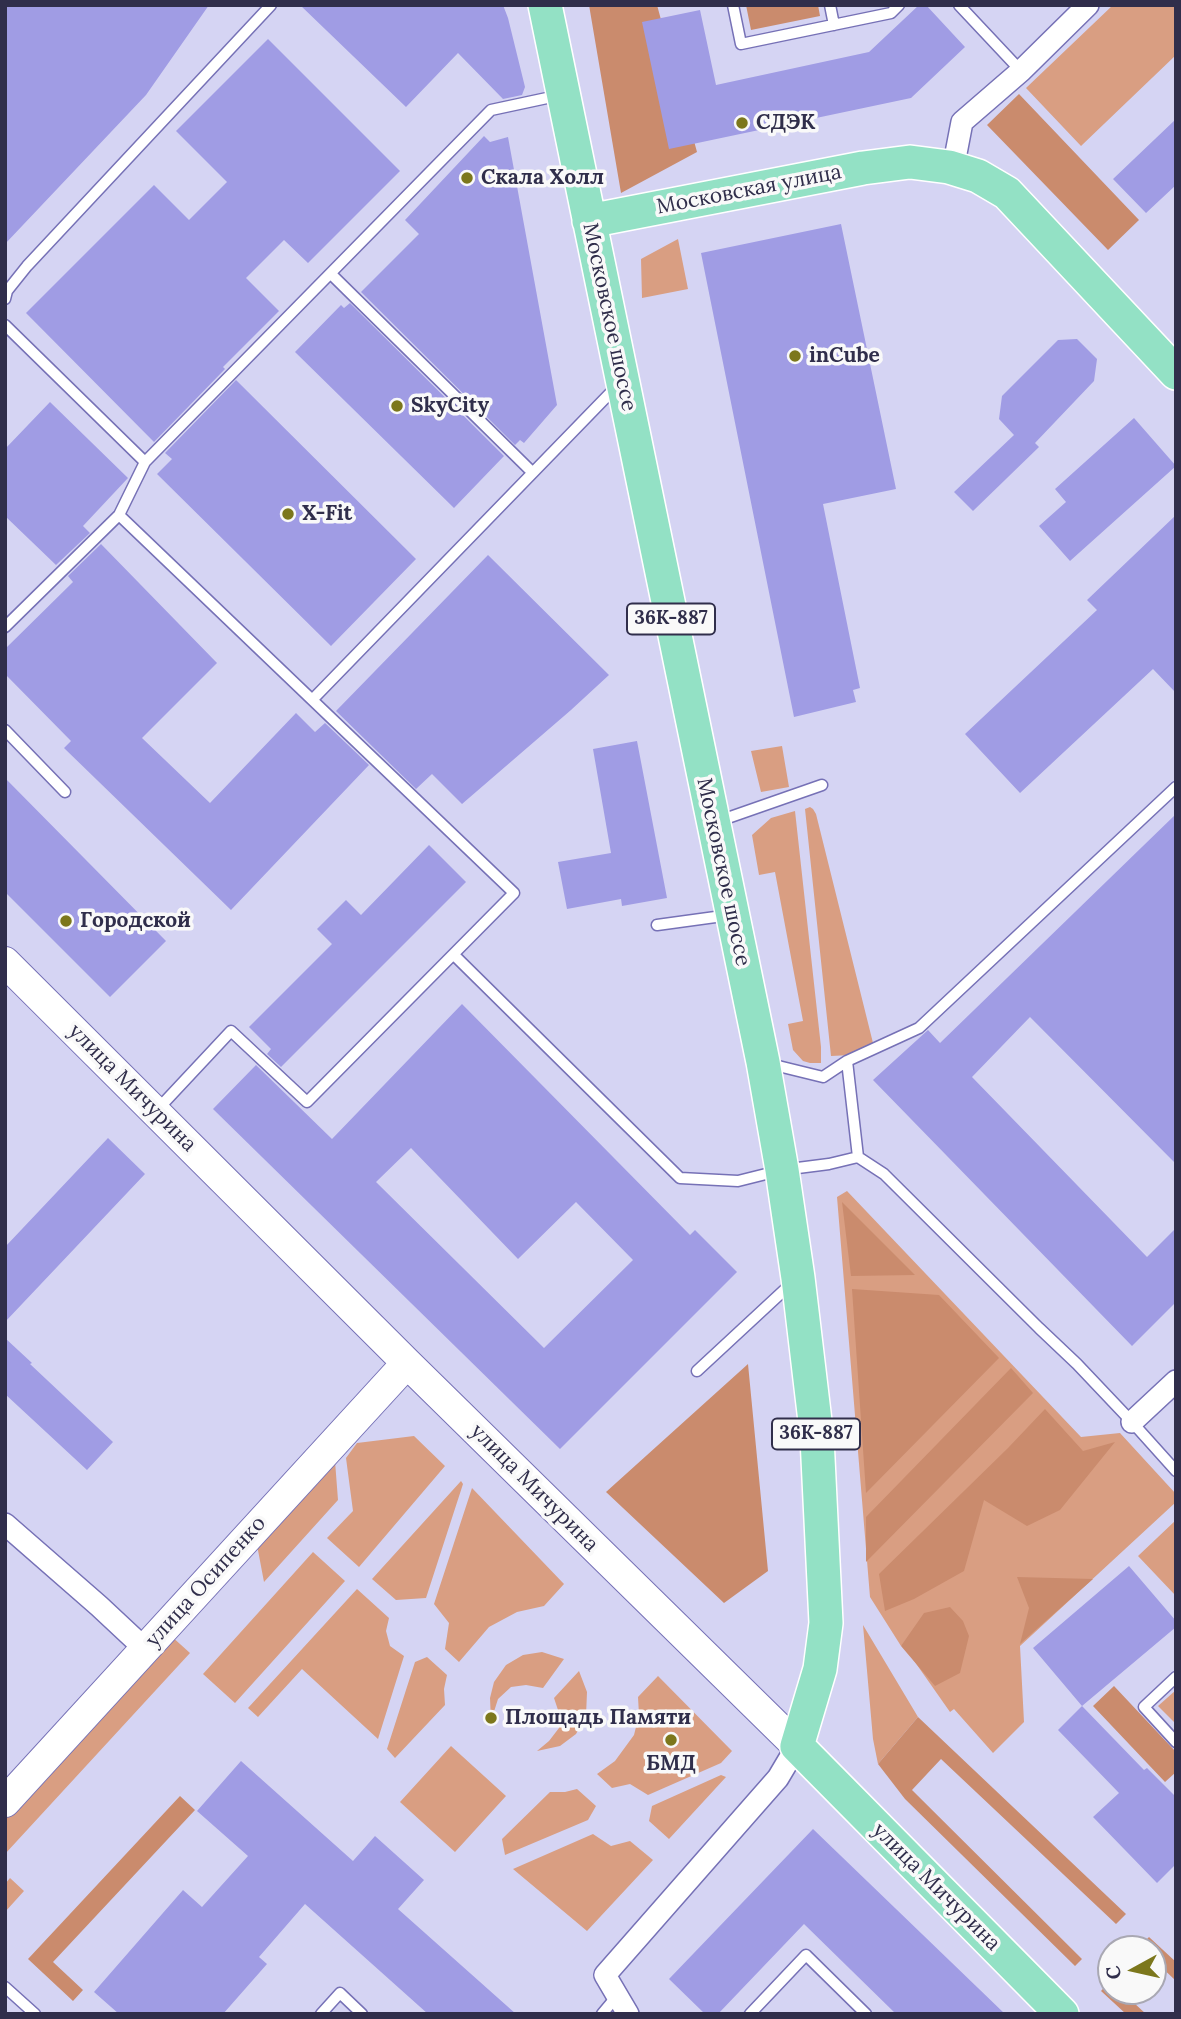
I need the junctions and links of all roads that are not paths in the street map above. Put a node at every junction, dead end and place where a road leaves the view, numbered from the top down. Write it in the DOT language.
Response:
graph roads {
  1 [pos="271,5"];
  2 [pos="733,5"];
  3 [pos="830,5"];
  4 [pos="899,5"];
  5 [pos="959,5"];
  6 [pos="1088,5"];
  7 [pos="548,6"];
  8 [pos="834,25"];
  9 [pos="1021,71"];
  10 [pos="563,94"];
  11 [pos="953,169"];
  12 [pos="589,221"];
  13 [pos="331,274"];
  14 [pos="5,299"];
  15 [pos="5,325"];
  16 [pos="1176,373"];
  17 [pos="622,381"];
  18 [pos="145,462"];
  19 [pos="532,472"];
  20 [pos="119,516"];
  21 [pos="5,627"];
  22 [pos="313,699"];
  23 [pos="5,730"];
  24 [pos="822,785"];
  25 [pos="1176,787"];
  26 [pos="65,792"];
  27 [pos="713,822"];
  28 [pos="732,915"];
  29 [pos="657,925"];
  30 [pos="454,955"];
  31 [pos="5,962"];
  32 [pos="847,1061"];
  33 [pos="763,1062"];
  34 [pos="156,1111"];
  35 [pos="858,1157"];
  36 [pos="782,1170"];
  37 [pos="798,1278"];
  38 [pos="407,1363"];
  39 [pos="696,1371"];
  40 [pos="1176,1381"];
  41 [pos="1132,1422"];
  42 [pos="1176,1471"];
  43 [pos="5,1524"];
  44 [pos="145,1649"];
  45 [pos="1176,1677"];
  46 [pos="1176,1742"];
  47 [pos="797,1746"];
  48 [pos="5,1802"];
  49 [pos="5,1987"];
  50 [pos="622,2005"];
  51 [pos="35,2014"];
  52 [pos="321,2014"];
  53 [pos="362,2014"];
  54 [pos="602,2014"];
  55 [pos="750,2014"];
  56 [pos="866,2014"];
  57 [pos="1062,2014"];
  1 -- 14 [label="lane"];
  2 -- 8 [label="lane"];
  3 -- 8 [label="lane"];
  4 -- 8 [label="lane"];
  5 -- 9 [label="lane"];
  6 -- 9 [label="street"];
  7 -- 10 [label="main road, Московское шоссе / 36К-887"];
  9 -- 11 [label="street"];
  10 -- 12 [label="main road, Московское шоссе / 36К-887"];
  10 -- 13 [label="lane"];
  11 -- 12 [label="main road, Московская улица"];
  11 -- 16 [label="main road, Московская улица"];
  12 -- 17 [label="main road, Московское шоссе / 36К-887"];
  13 -- 18 [label="lane"];
  13 -- 19 [label="lane"];
  15 -- 18 [label="lane"];
  17 -- 19 [label="lane"];
  17 -- 27 [label="main road, Московское шоссе / 36К-887"];
  18 -- 20 [label="lane"];
  19 -- 22 [label="lane"];
  20 -- 21 [label="lane"];
  20 -- 22 [label="lane"];
  22 -- 30 [label="lane"];
  23 -- 26 [label="lane"];
  24 -- 27 [label="lane"];
  25 -- 32 [label="lane"];
  27 -- 28 [label="main road, Московское шоссе / 36К-887"];
  28 -- 29 [label="lane"];
  28 -- 33 [label="main road, Московское шоссе / 36К-887"];
  30 -- 34 [label="lane"];
  30 -- 36 [label="lane"];
  31 -- 34 [label="main road, улица Мичурина"];
  32 -- 33 [label="lane"];
  32 -- 35 [label="lane"];
  33 -- 36 [label="main road, Московское шоссе / 36К-887"];
  34 -- 38 [label="main road, улица Мичурина"];
  35 -- 36 [label="lane"];
  35 -- 41 [label="lane"];
  36 -- 37 [label="main road, Московское шоссе / 36К-887"];
  37 -- 39 [label="lane"];
  37 -- 47 [label="main road, Московское шоссе / 36К-887"];
  38 -- 44 [label="main road, улица Осипенко"];
  38 -- 47 [label="main road, улица Мичурина"];
  40 -- 41 [label="street"];
  41 -- 42 [label="lane"];
  43 -- 44 [label="street"];
  44 -- 48 [label="main road, улица Осипенко"];
  45 -- 46 [label="lane"];
  47 -- 50 [label="street"];
  47 -- 57 [label="main road, улица Мичурина"];
  49 -- 51 [label="lane"];
  50 -- 54 [label="lane"];
  52 -- 53 [label="lane"];
  55 -- 56 [label="lane"];
}
